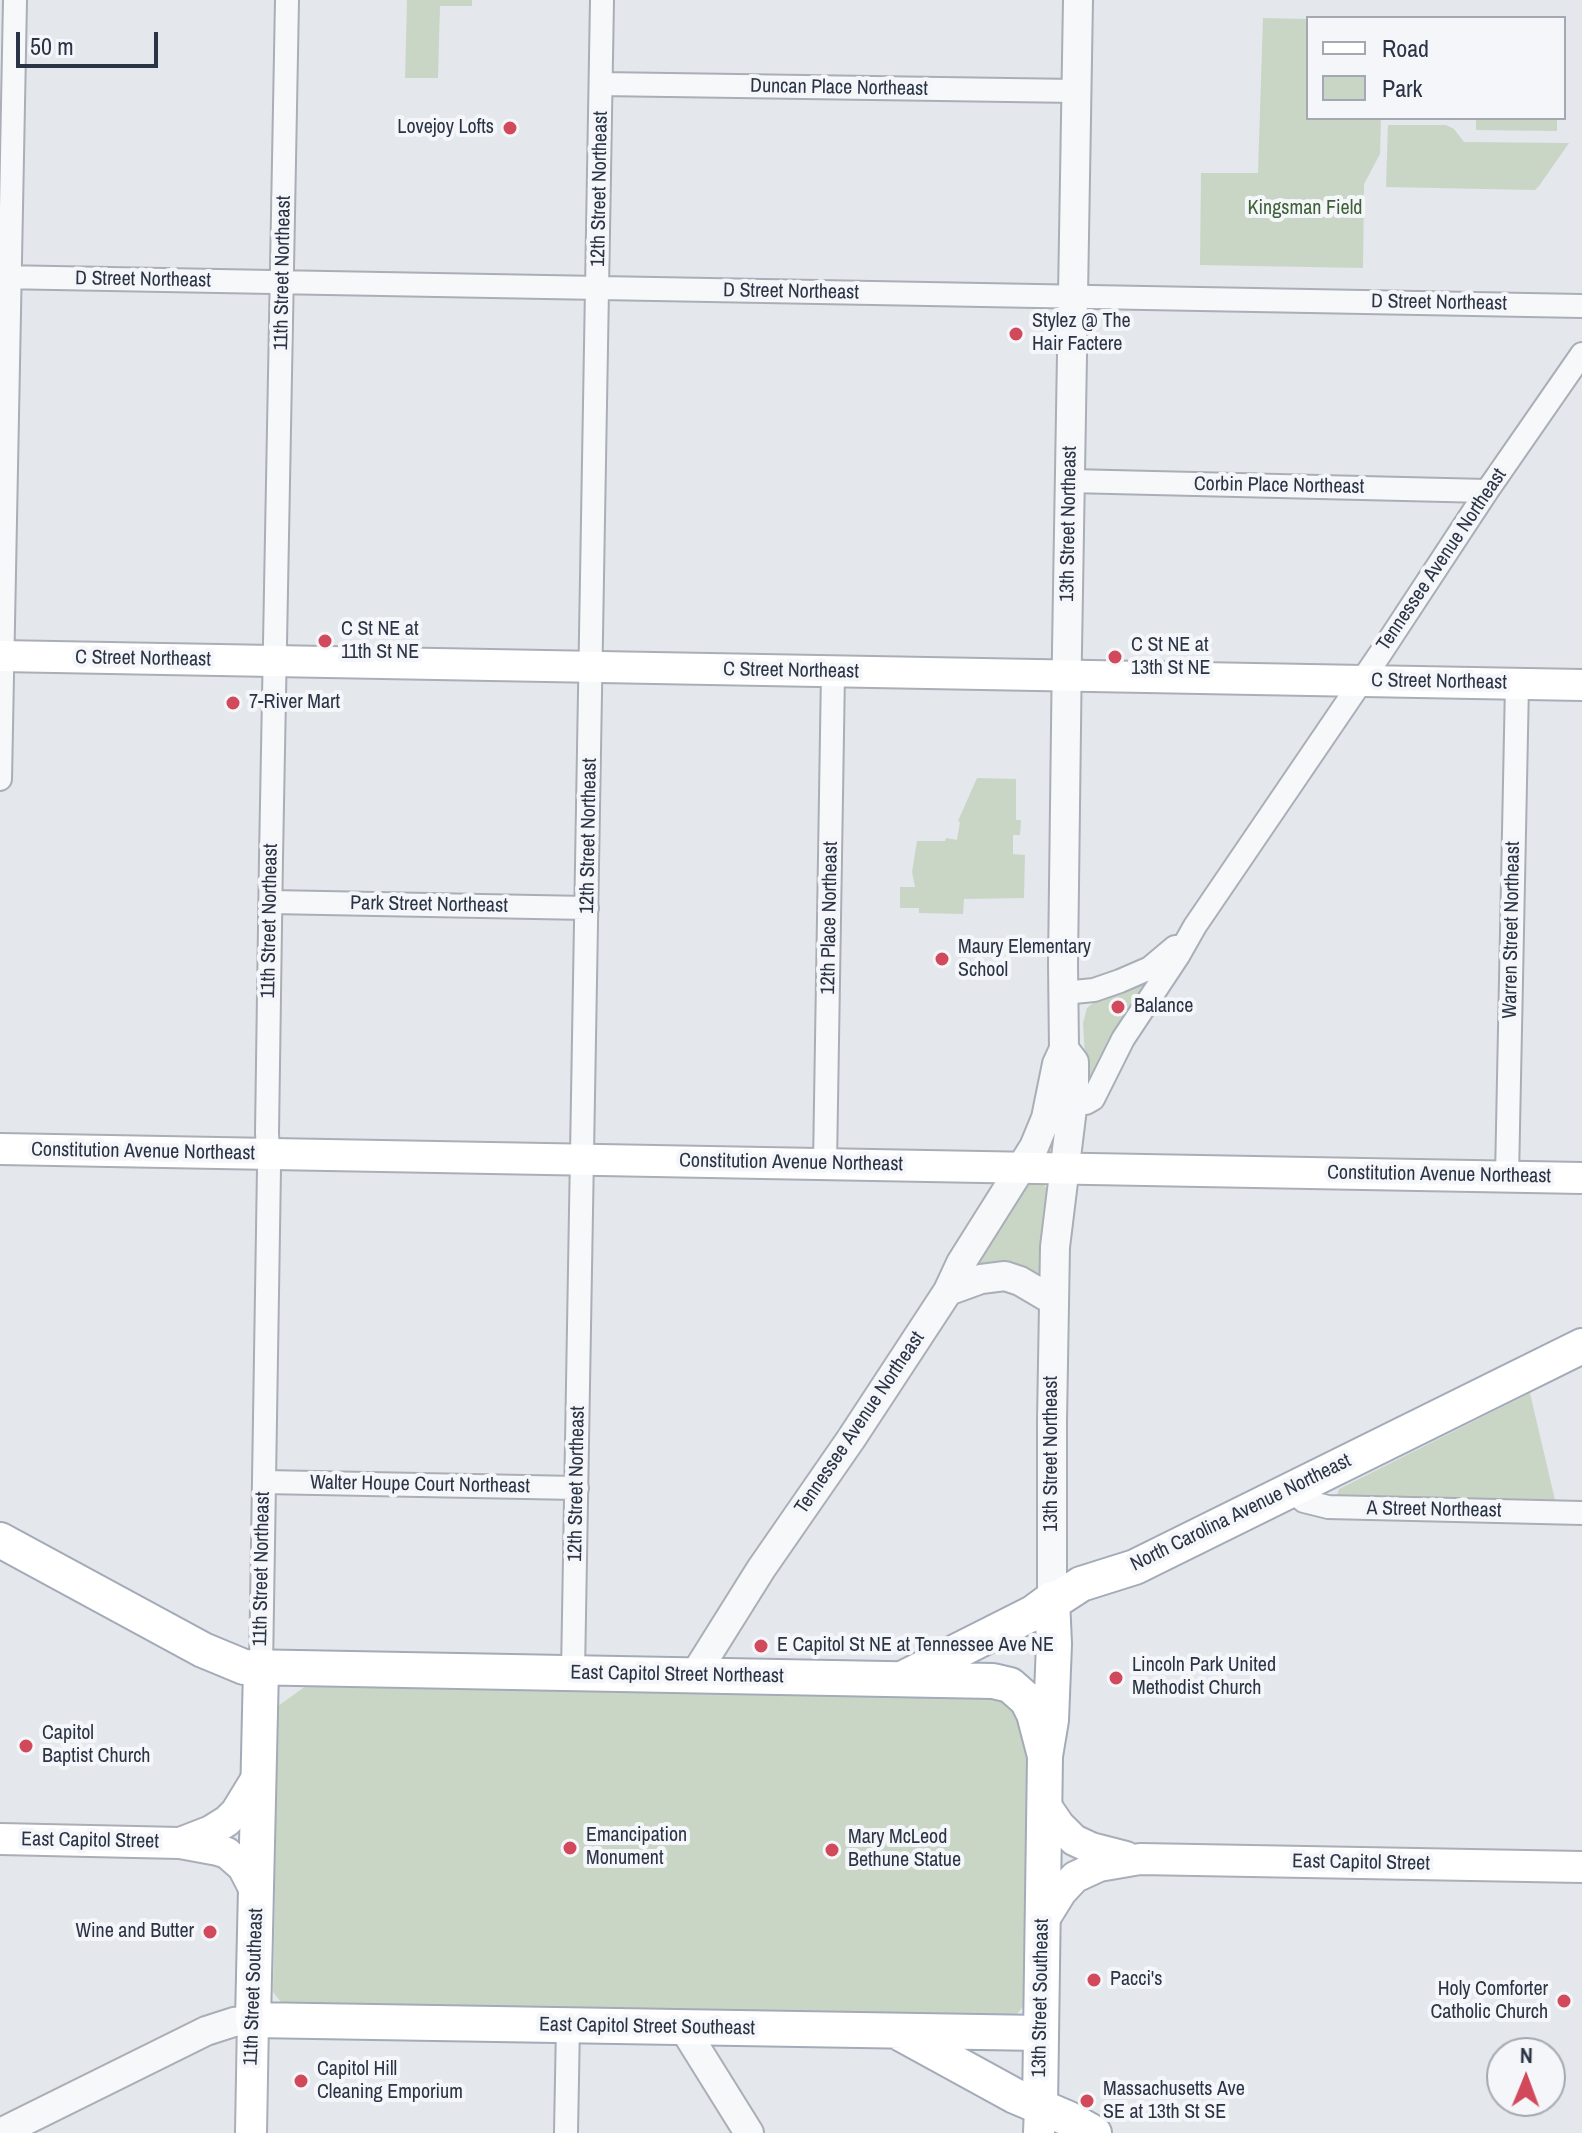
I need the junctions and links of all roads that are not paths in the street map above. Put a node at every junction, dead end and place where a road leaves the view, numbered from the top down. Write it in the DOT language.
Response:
graph roads {
  1 [pos="15,0"];
  2 [pos="287,0"];
  3 [pos="602,0"];
  4 [pos="1078,0"];
  5 [pos="601,84"];
  6 [pos="1076,91"];
  7 [pos="4,278"];
  8 [pos="283,283"];
  9 [pos="598,288"];
  10 [pos="1072,296"];
  11 [pos="1582,306"];
  12 [pos="1582,354"];
  13 [pos="1070,481"];
  14 [pos="1487,491"];
  15 [pos="1,656"];
  16 [pos="275,662"];
  17 [pos="592,667"];
  18 [pos="833,672"];
  19 [pos="1067,676"];
  20 [pos="1361,681"];
  21 [pos="1517,684"];
  22 [pos="1582,685"];
  23 [pos="0,779"];
  24 [pos="271,902"];
  25 [pos="587,908"];
  26 [pos="1195,926"];
  27 [pos="1063,993"];
  28 [pos="1064,1049"];
  29 [pos="1073,1103"];
  30 [pos="0,1149"];
  31 [pos="268,1154"];
  32 [pos="583,1159"];
  33 [pos="825,1164"];
  34 [pos="1023,1167"];
  35 [pos="1065,1168"];
  36 [pos="1507,1177"];
  37 [pos="1582,1178"];
  38 [pos="948,1291"];
  39 [pos="1054,1301"];
  40 [pos="1582,1346"];
  41 [pos="264,1482"];
  42 [pos="577,1488"];
  43 [pos="1291,1490"];
  44 [pos="1582,1513"];
  45 [pos="0,1540"];
  46 [pos="1052,1599"];
  47 [pos="261,1668"];
  48 [pos="573,1673"];
  49 [pos="694,1676"];
  50 [pos="900,1680"];
  51 [pos="1045,1756"];
  52 [pos="258,1776"];
  53 [pos="1044,1803"];
  54 [pos="0,1839"];
  55 [pos="258,1842"];
  56 [pos="180,1843"];
  57 [pos="1140,1859"];
  58 [pos="1043,1864"];
  59 [pos="1582,1867"];
  60 [pos="257,1894"];
  61 [pos="1043,1921"];
  62 [pos="253,2020"];
  63 [pos="568,2025"];
  64 [pos="683,2027"];
  65 [pos="896,2031"];
  66 [pos="1041,2033"];
  67 [pos="1040,2120"];
  68 [pos="0,2133"];
  69 [pos="251,2133"];
  70 [pos="566,2133"];
  71 [pos="749,2133"];
  72 [pos="1094,2133"];
  1 -- 7 [label="street"];
  2 -- 8 [label="street, 11th Street Northeast"];
  3 -- 5 [label="street, 12th Street Northeast"];
  4 -- 6 [label="street, 13th Street Northeast"];
  5 -- 6 [label="street, Duncan Place Northeast"];
  5 -- 9 [label="street, 12th Street Northeast"];
  6 -- 10 [label="street, 13th Street Northeast"];
  7 -- 8 [label="street, D Street Northeast"];
  7 -- 15 [label="street"];
  8 -- 9 [label="street, D Street Northeast"];
  8 -- 16 [label="street, 11th Street Northeast"];
  9 -- 10 [label="street, D Street Northeast"];
  9 -- 17 [label="street, 12th Street Northeast"];
  10 -- 11 [label="street, D Street Northeast"];
  10 -- 13 [label="street, 13th Street Northeast"];
  12 -- 14 [label="street, Tennessee Avenue Northeast"];
  13 -- 14 [label="street, Corbin Place Northeast"];
  13 -- 19 [label="street, 13th Street Northeast"];
  14 -- 20 [label="street, Tennessee Avenue Northeast"];
  15 -- 16 [label="main road, C Street Northeast"];
  15 -- 23 [label="street"];
  16 -- 17 [label="main road, C Street Northeast"];
  16 -- 24 [label="street, 11th Street Northeast"];
  17 -- 18 [label="main road, C Street Northeast"];
  17 -- 25 [label="street, 12th Street Northeast"];
  18 -- 19 [label="main road, C Street Northeast"];
  18 -- 33 [label="street, 12th Place Northeast"];
  19 -- 20 [label="main road, C Street Northeast"];
  19 -- 27 [label="street, 13th Street Northeast"];
  20 -- 21 [label="main road, C Street Northeast"];
  20 -- 26 [label="street, Tennessee Avenue Northeast"];
  21 -- 22 [label="main road, C Street Northeast"];
  21 -- 36 [label="street, Warren Street Northeast"];
  24 -- 25 [label="street, Park Street Northeast"];
  24 -- 31 [label="street, 11th Street Northeast"];
  25 -- 32 [label="street, 12th Street Northeast"];
  26 -- 27 [label="street, Tennessee Avenue Northeast"];
  26 -- 29 [label="street, Tennessee Avenue Northeast"];
  27 -- 28 [label="street, 13th Street Northeast"];
  28 -- 29 [label="street, 13th Street Northeast"];
  28 -- 34 [label="street, 13th Street Northeast"];
  29 -- 35 [label="street, 13th Street Northeast"];
  30 -- 31 [label="main road, Constitution Avenue Northeast"];
  31 -- 32 [label="main road, Constitution Avenue Northeast"];
  31 -- 41 [label="street, 11th Street Northeast"];
  32 -- 33 [label="main road, Constitution Avenue Northeast"];
  32 -- 42 [label="street, 12th Street Northeast"];
  33 -- 34 [label="main road, Constitution Avenue Northeast"];
  34 -- 35 [label="main road, Constitution Avenue Northeast"];
  34 -- 38 [label="street, Tennessee Avenue Northeast"];
  35 -- 36 [label="main road, Constitution Avenue Northeast"];
  35 -- 39 [label="street, 13th Street Northeast"];
  36 -- 37 [label="main road, Constitution Avenue Northeast"];
  38 -- 39 [label="street"];
  38 -- 49 [label="street, Tennessee Avenue Northeast"];
  39 -- 46 [label="street, 13th Street Northeast"];
  40 -- 43 [label="main road, North Carolina Avenue Northeast"];
  41 -- 42 [label="street, Walter Houpe Court Northeast"];
  41 -- 47 [label="street, 11th Street Northeast"];
  42 -- 48 [label="street, 12th Street Northeast"];
  43 -- 44 [label="street, A Street Northeast"];
  43 -- 46 [label="main road, North Carolina Avenue Northeast"];
  45 -- 47 [label="main road, East Capitol Street Northeast"];
  46 -- 50 [label="main road, North Carolina Avenue Northeast"];
  46 -- 51 [label="main road, 13th Street Northeast"];
  47 -- 48 [label="main road, East Capitol Street Northeast"];
  47 -- 52 [label="main road, 11th Street Northeast"];
  48 -- 49 [label="main road, East Capitol Street Northeast"];
  49 -- 50 [label="main road, East Capitol Street Northeast"];
  50 -- 51 [label="main road, East Capitol Street Northeast"];
  51 -- 53 [label="main road, 13th Street Northeast"];
  52 -- 55 [label="main road, 11th Street Northeast"];
  52 -- 56 [label="main road"];
  53 -- 57 [label="main road"];
  53 -- 58 [label="main road, 13th Street Northeast"];
  54 -- 56 [label="main road, East Capitol Street"];
  55 -- 60 [label="main road, 11th Street Southeast"];
  56 -- 60 [label="main road"];
  57 -- 59 [label="main road, East Capitol Street"];
  57 -- 61 [label="main road"];
  58 -- 61 [label="main road, 13th Street Southeast"];
  60 -- 62 [label="main road, 11th Street Southeast"];
  61 -- 66 [label="main road, 13th Street Southeast"];
  62 -- 63 [label="main road, East Capitol Street Southeast"];
  62 -- 68 [label="street"];
  62 -- 69 [label="main road, 11th Street Southeast"];
  63 -- 64 [label="main road, East Capitol Street Southeast"];
  63 -- 70 [label="street"];
  64 -- 65 [label="main road, East Capitol Street Southeast"];
  64 -- 71 [label="street"];
  65 -- 66 [label="main road, East Capitol Street Southeast"];
  65 -- 67 [label="main road"];
  66 -- 67 [label="main road, 13th Street Southeast"];
  67 -- 72 [label="main road"];
}
